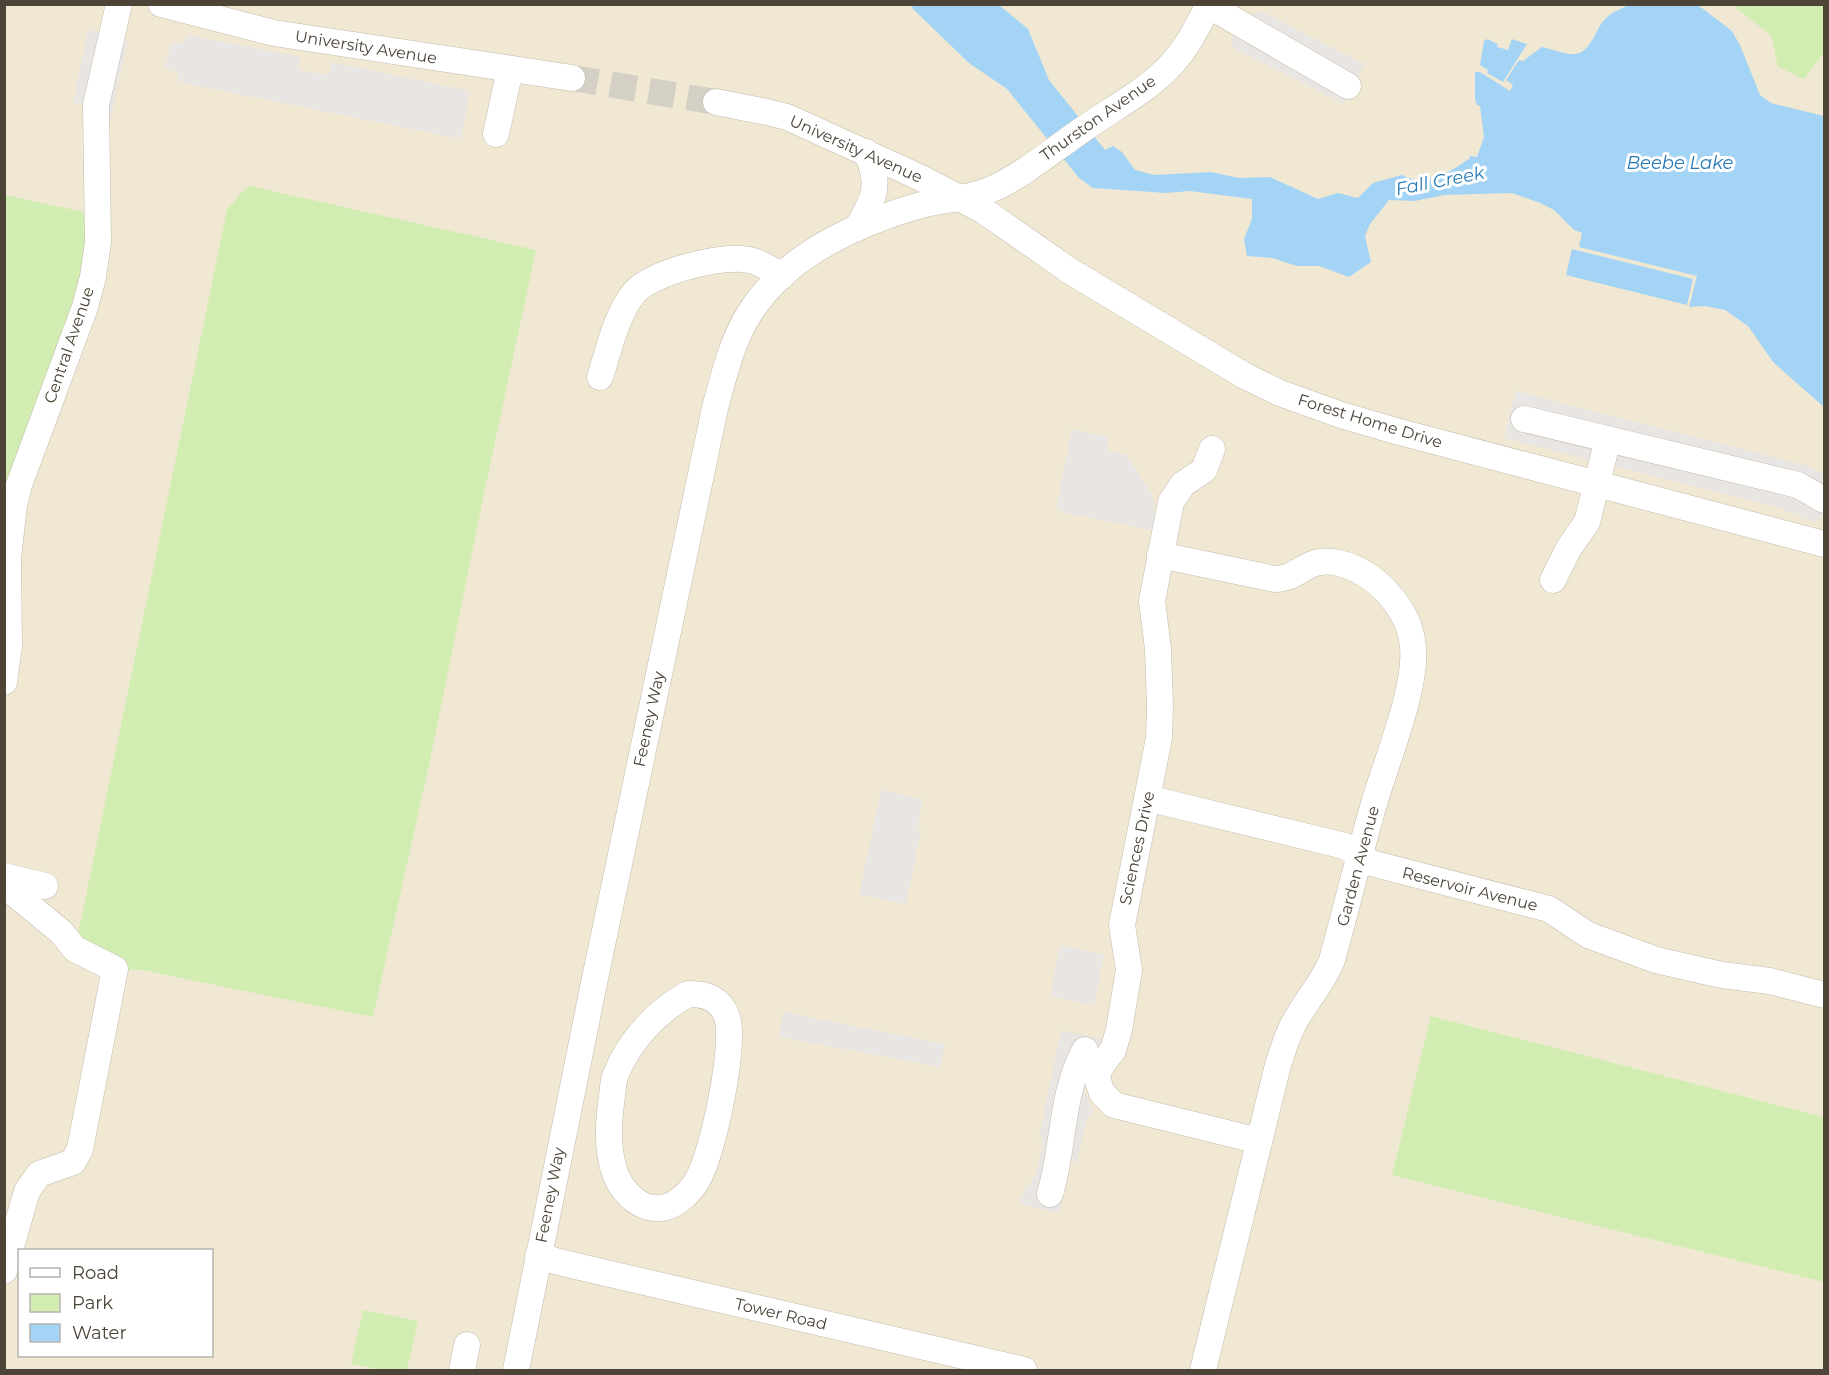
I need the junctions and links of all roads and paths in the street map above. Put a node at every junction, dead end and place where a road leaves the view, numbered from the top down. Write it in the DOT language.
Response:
graph roads {
  1 [pos="119,4"];
  2 [pos="161,4"];
  3 [pos="1208,5"];
  4 [pos="510,69"];
  5 [pos="572,78"];
  6 [pos="1348,86"];
  7 [pos="716,102"];
  8 [pos="496,134"];
  9 [pos="866,152"];
  10 [pos="959,197"];
  11 [pos="857,228"];
  12 [pos="782,276"];
  13 [pos="600,377"];
  14 [pos="1524,419"];
  15 [pos="1608,439"];
  16 [pos="1212,449"];
  17 [pos="1597,483"];
  18 [pos="1824,500"];
  19 [pos="1824,544"];
  20 [pos="1160,555"];
  21 [pos="1553,580"];
  22 [pos="4,682"];
  23 [pos="1148,798"];
  24 [pos="1359,854"];
  25 [pos="4,876"];
  26 [pos="4,885"];
  27 [pos="45,886"];
  28 [pos="1824,995"];
  29 [pos="1085,1050"];
  30 [pos="577,1064"];
  31 [pos="615,1075"];
  32 [pos="1073,1078"];
  33 [pos="1098,1084"];
  34 [pos="1259,1141"];
  35 [pos="1050,1194"];
  36 [pos="538,1256"];
  37 [pos="4,1271"];
  38 [pos="467,1344"];
  39 [pos="462,1371"];
  40 [pos="516,1371"];
  41 [pos="1024,1371"];
  42 [pos="1203,1371"];
  1 -- 22 [label="street, Central Avenue"];
  2 -- 4 [label="street, University Avenue"];
  3 -- 6 [label="street"];
  3 -- 10 [label="street, Thurston Avenue"];
  4 -- 5 [label="street, University Avenue"];
  4 -- 8 [label="street"];
  7 -- 9 [label="street, University Avenue"];
  9 -- 10 [label="street, University Avenue"];
  9 -- 11 [label="street"];
  10 -- 11 [label="street, Feeney Way"];
  10 -- 17 [label="street, Forest Home Drive"];
  11 -- 12 [label="street, Feeney Way"];
  12 -- 13 [label="street"];
  12 -- 30 [label="street, Feeney Way"];
  14 -- 15 [label="street"];
  15 -- 17 [label="street"];
  15 -- 18 [label="street"];
  16 -- 20 [label="street, Sciences Drive"];
  17 -- 19 [label="street, Forest Home Drive"];
  17 -- 21 [label="street"];
  20 -- 23 [label="street, Sciences Drive"];
  20 -- 24 [label="street, Garden Avenue"];
  23 -- 24 [label="street, Reservoir Avenue"];
  23 -- 33 [label="street, Sciences Drive"];
  24 -- 28 [label="street, Reservoir Avenue"];
  24 -- 34 [label="street, Garden Avenue"];
  25 -- 27 [label="street"];
  26 -- 37 [label="street"];
  29 -- 32 [label="street"];
  30 -- 31 [label="street"];
  30 -- 36 [label="street, Feeney Way"];
  31 -- 31 [label="street"];
  32 -- 33 [label="street"];
  32 -- 35 [label="street"];
  33 -- 34 [label="street"];
  34 -- 42 [label="street, Garden Avenue"];
  36 -- 40 [label="street, Feeney Way"];
  36 -- 41 [label="street, Tower Road"];
  38 -- 39 [label="street"];
}
